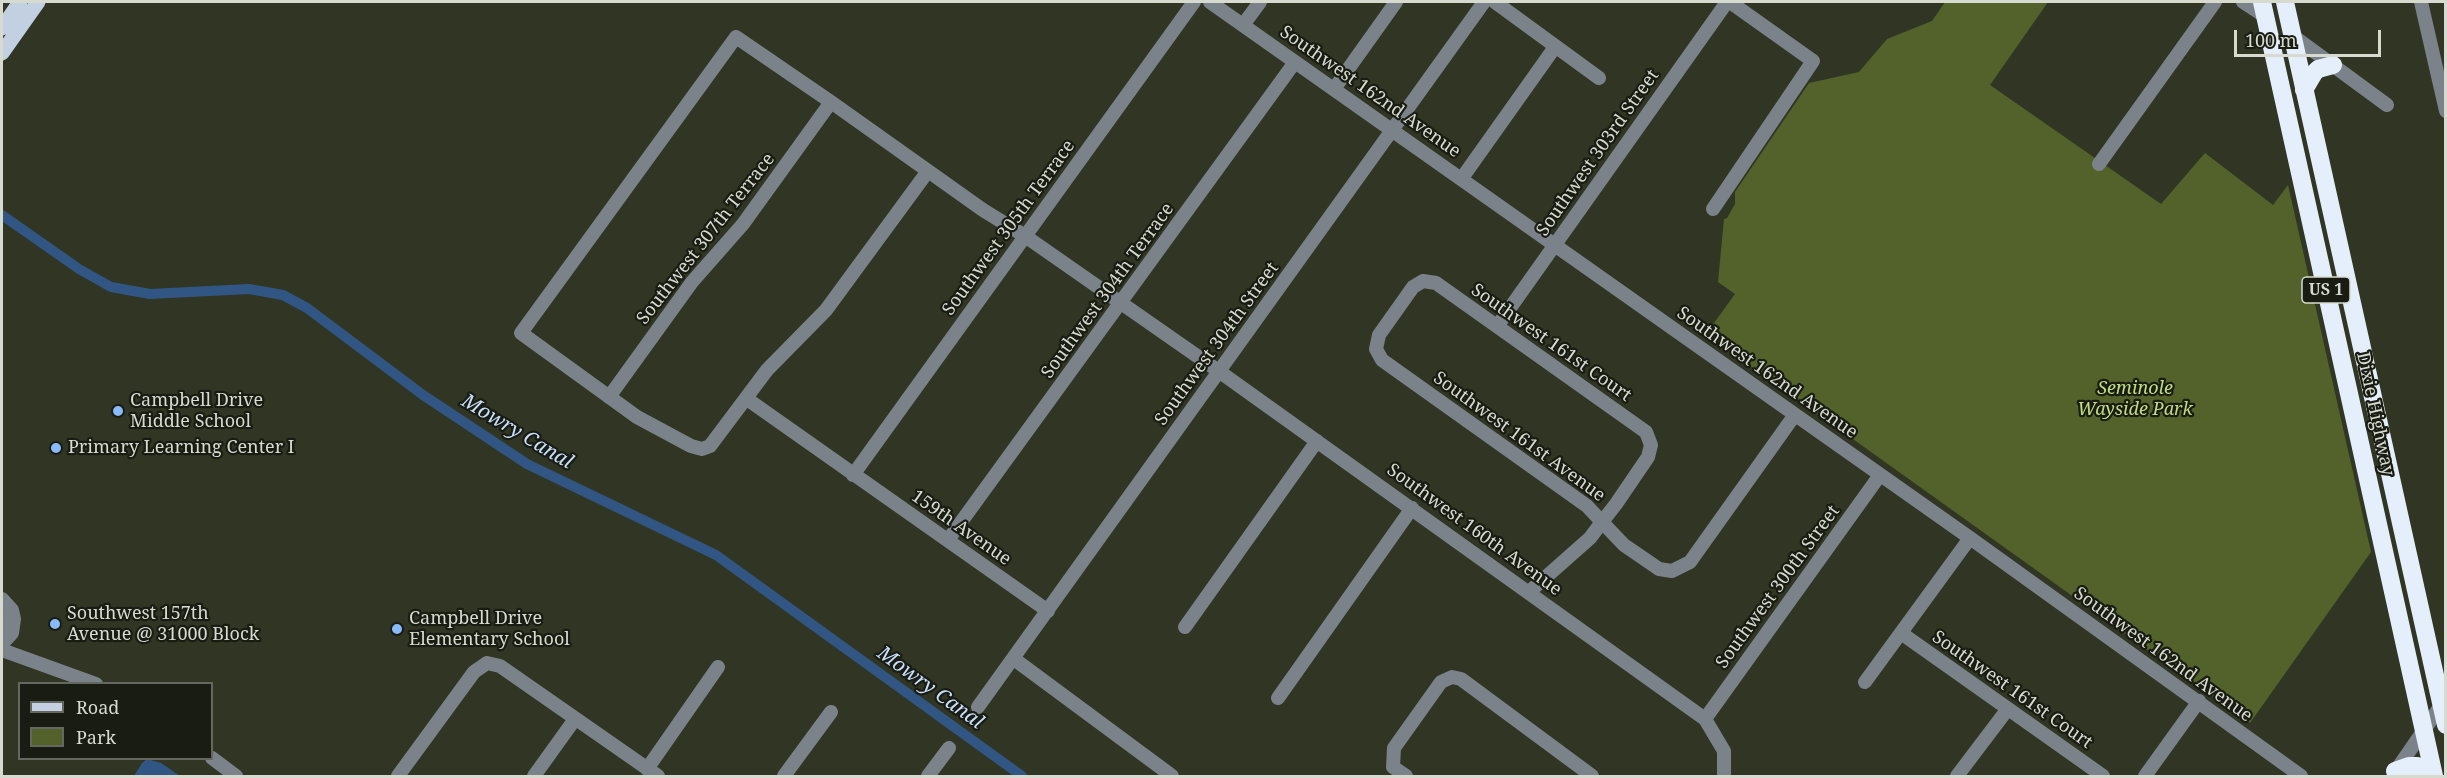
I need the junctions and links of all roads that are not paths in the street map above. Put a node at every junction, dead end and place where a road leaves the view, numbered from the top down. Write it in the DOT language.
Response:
graph roads {
  1 [pos="20,2"];
  2 [pos="38,2"];
  3 [pos="1194,2"];
  4 [pos="1210,2"];
  5 [pos="1260,2"];
  6 [pos="1396,2"];
  7 [pos="1484,2"];
  8 [pos="1495,2"];
  9 [pos="1728,2"];
  10 [pos="2215,2"];
  11 [pos="2243,2"];
  12 [pos="2285,2"];
  13 [pos="2421,2"];
  14 [pos="2267,7"];
  15 [pos="6,23"];
  16 [pos="1243,25"];
  17 [pos="2293,36"];
  18 [pos="1555,46"];
  19 [pos="2,53"];
  20 [pos="1295,62"];
  21 [pos="2333,65"];
  22 [pos="1599,78"];
  23 [pos="1334,89"];
  24 [pos="2305,96"];
  25 [pos="831,102"];
  26 [pos="2387,105"];
  27 [pos="2445,111"];
  28 [pos="1393,130"];
  29 [pos="2099,164"];
  30 [pos="928,171"];
  31 [pos="1462,178"];
  32 [pos="1713,209"];
  33 [pos="2312,228"];
  34 [pos="1025,236"];
  35 [pos="1556,245"];
  36 [pos="1121,304"];
  37 [pos="1498,325"];
  38 [pos="1376,349"];
  39 [pos="2366,366"];
  40 [pos="1220,372"];
  41 [pos="2347,383"];
  42 [pos="609,397"];
  43 [pos="747,399"];
  44 [pos="1794,416"];
  45 [pos="1317,441"];
  46 [pos="853,475"];
  47 [pos="1880,475"];
  48 [pos="1412,508"];
  49 [pos="2399,515"];
  50 [pos="2377,520"];
  51 [pos="1602,522"];
  52 [pos="1970,538"];
  53 [pos="948,540"];
  54 [pos="1529,592"];
  55 [pos="2,599"];
  56 [pos="1048,611"];
  57 [pos="2,618"];
  58 [pos="2,627"];
  59 [pos="1185,627"];
  60 [pos="1901,633"];
  61 [pos="2,644"];
  62 [pos="2,650"];
  63 [pos="1014,659"];
  64 [pos="2438,664"];
  65 [pos="718,667"];
  66 [pos="90,682"];
  67 [pos="1865,682"];
  68 [pos="1278,698"];
  69 [pos="2199,701"];
  70 [pos="2443,702"];
  71 [pos="978,708"];
  72 [pos="2007,710"];
  73 [pos="831,712"];
  74 [pos="575,719"];
  75 [pos="1705,719"];
  76 [pos="2445,725"];
  77 [pos="2423,730"];
  78 [pos="949,748"];
  79 [pos="213,759"];
  80 [pos="652,773"];
  81 [pos="2393,774"];
  82 [pos="2445,775"];
  83 [pos="236,777"];
  84 [pos="398,777"];
  85 [pos="534,777"];
  86 [pos="784,777"];
  87 [pos="928,777"];
  88 [pos="1172,777"];
  89 [pos="1406,777"];
  90 [pos="1592,777"];
  91 [pos="1724,777"];
  92 [pos="1957,777"];
  93 [pos="2103,777"];
  94 [pos="2145,777"];
  95 [pos="2301,777"];
  96 [pos="2433,777"];
  1 -- 15 [label="main road"];
  2 -- 15 [label="main road"];
  3 -- 34 [label="street, Southwest 305th Terrace"];
  4 -- 16 [label="street, Southwest 162nd Avenue"];
  5 -- 16 [label="street"];
  6 -- 23 [label="street"];
  7 -- 28 [label="street, Southwest 304th Street"];
  8 -- 18 [label="street"];
  9 -- 32 [label="street"];
  9 -- 35 [label="street, Southwest 303rd Street"];
  10 -- 29 [label="street"];
  11 -- 14 [label="street"];
  12 -- 17 [label="highway, US 1"];
  13 -- 27 [label="street"];
  14 -- 17 [label="highway"];
  14 -- 24 [label="highway"];
  14 -- 33 [label="highway, Dixie Highway / US 1"];
  15 -- 19 [label="main road"];
  16 -- 20 [label="street, Southwest 162nd Avenue"];
  17 -- 21 [label="street"];
  17 -- 24 [label="highway, US 1"];
  18 -- 22 [label="street"];
  18 -- 31 [label="street"];
  20 -- 23 [label="street, Southwest 162nd Avenue"];
  20 -- 36 [label="street, Southwest 304th Terrace"];
  21 -- 24 [label="highway"];
  21 -- 26 [label="street"];
  23 -- 28 [label="street, Southwest 162nd Avenue"];
  24 -- 39 [label="highway, Dixie Highway / US 1"];
  25 -- 30 [label="street"];
  25 -- 42 [label="street, Southwest 307th Terrace"];
  25 -- 42 [label="street"];
  28 -- 31 [label="street, Southwest 162nd Avenue"];
  28 -- 40 [label="street, Southwest 304th Street"];
  30 -- 34 [label="street"];
  30 -- 43 [label="street"];
  31 -- 35 [label="street, Southwest 162nd Avenue"];
  33 -- 39 [label="highway"];
  33 -- 41 [label="highway, Dixie Highway / US 1"];
  34 -- 36 [label="street, Southwest 160th Avenue"];
  34 -- 46 [label="street, Southwest 305th Terrace"];
  35 -- 37 [label="street, Southwest 303rd Street"];
  35 -- 44 [label="street, Southwest 162nd Avenue"];
  36 -- 40 [label="street, Southwest 160th Avenue"];
  36 -- 53 [label="street, Southwest 304th Terrace"];
  37 -- 38 [label="street, Southwest 161st Court"];
  37 -- 51 [label="street, Southwest 161st Court"];
  38 -- 51 [label="street, Southwest 161st Avenue"];
  39 -- 49 [label="highway, Dixie Highway / US 1"];
  40 -- 45 [label="street, Southwest 160th Avenue"];
  40 -- 56 [label="street, Southwest 304th Street"];
  41 -- 49 [label="highway"];
  41 -- 50 [label="highway, Dixie Highway / US 1"];
  42 -- 43 [label="street"];
  43 -- 46 [label="street, 159th Avenue"];
  44 -- 47 [label="street, Southwest 162nd Avenue"];
  44 -- 51 [label="street, Southwest 161st Avenue"];
  45 -- 48 [label="street, Southwest 160th Avenue"];
  45 -- 59 [label="street"];
  46 -- 53 [label="street, 159th Avenue"];
  47 -- 52 [label="street, Southwest 162nd Avenue"];
  47 -- 75 [label="street, Southwest 300th Street"];
  48 -- 54 [label="street, Southwest 160th Avenue"];
  48 -- 68 [label="street"];
  49 -- 64 [label="highway, Dixie Highway / US 1"];
  50 -- 70 [label="highway"];
  50 -- 77 [label="highway, Dixie Highway / US 1"];
  51 -- 54 [label="street"];
  52 -- 60 [label="street"];
  52 -- 69 [label="street, Southwest 162nd Avenue"];
  53 -- 56 [label="street, 159th Avenue"];
  54 -- 75 [label="street, Southwest 160th Avenue"];
  55 -- 61 [label="street"];
  56 -- 63 [label="street, Southwest 304th Street"];
  57 -- 58 [label="street"];
  60 -- 67 [label="street"];
  60 -- 72 [label="street, Southwest 161st Court"];
  62 -- 66 [label="street"];
  63 -- 71 [label="street, Southwest 304th Street"];
  63 -- 88 [label="street"];
  64 -- 70 [label="highway, Dixie Highway / US 1"];
  65 -- 80 [label="street"];
  69 -- 94 [label="street"];
  69 -- 95 [label="street, Southwest 162nd Avenue"];
  70 -- 76 [label="highway, Dixie Highway / US 1"];
  70 -- 77 [label="street"];
  72 -- 92 [label="street"];
  72 -- 93 [label="street, Southwest 161st Court"];
  73 -- 86 [label="street"];
  74 -- 80 [label="street"];
  74 -- 84 [label="street"];
  74 -- 85 [label="street"];
  75 -- 91 [label="street"];
  77 -- 81 [label="street"];
  77 -- 82 [label="highway"];
  77 -- 96 [label="highway, Dixie Highway / US 1"];
  78 -- 87 [label="street"];
  79 -- 83 [label="street"];
  81 -- 96 [label="highway"];
  89 -- 90 [label="street"];
}
